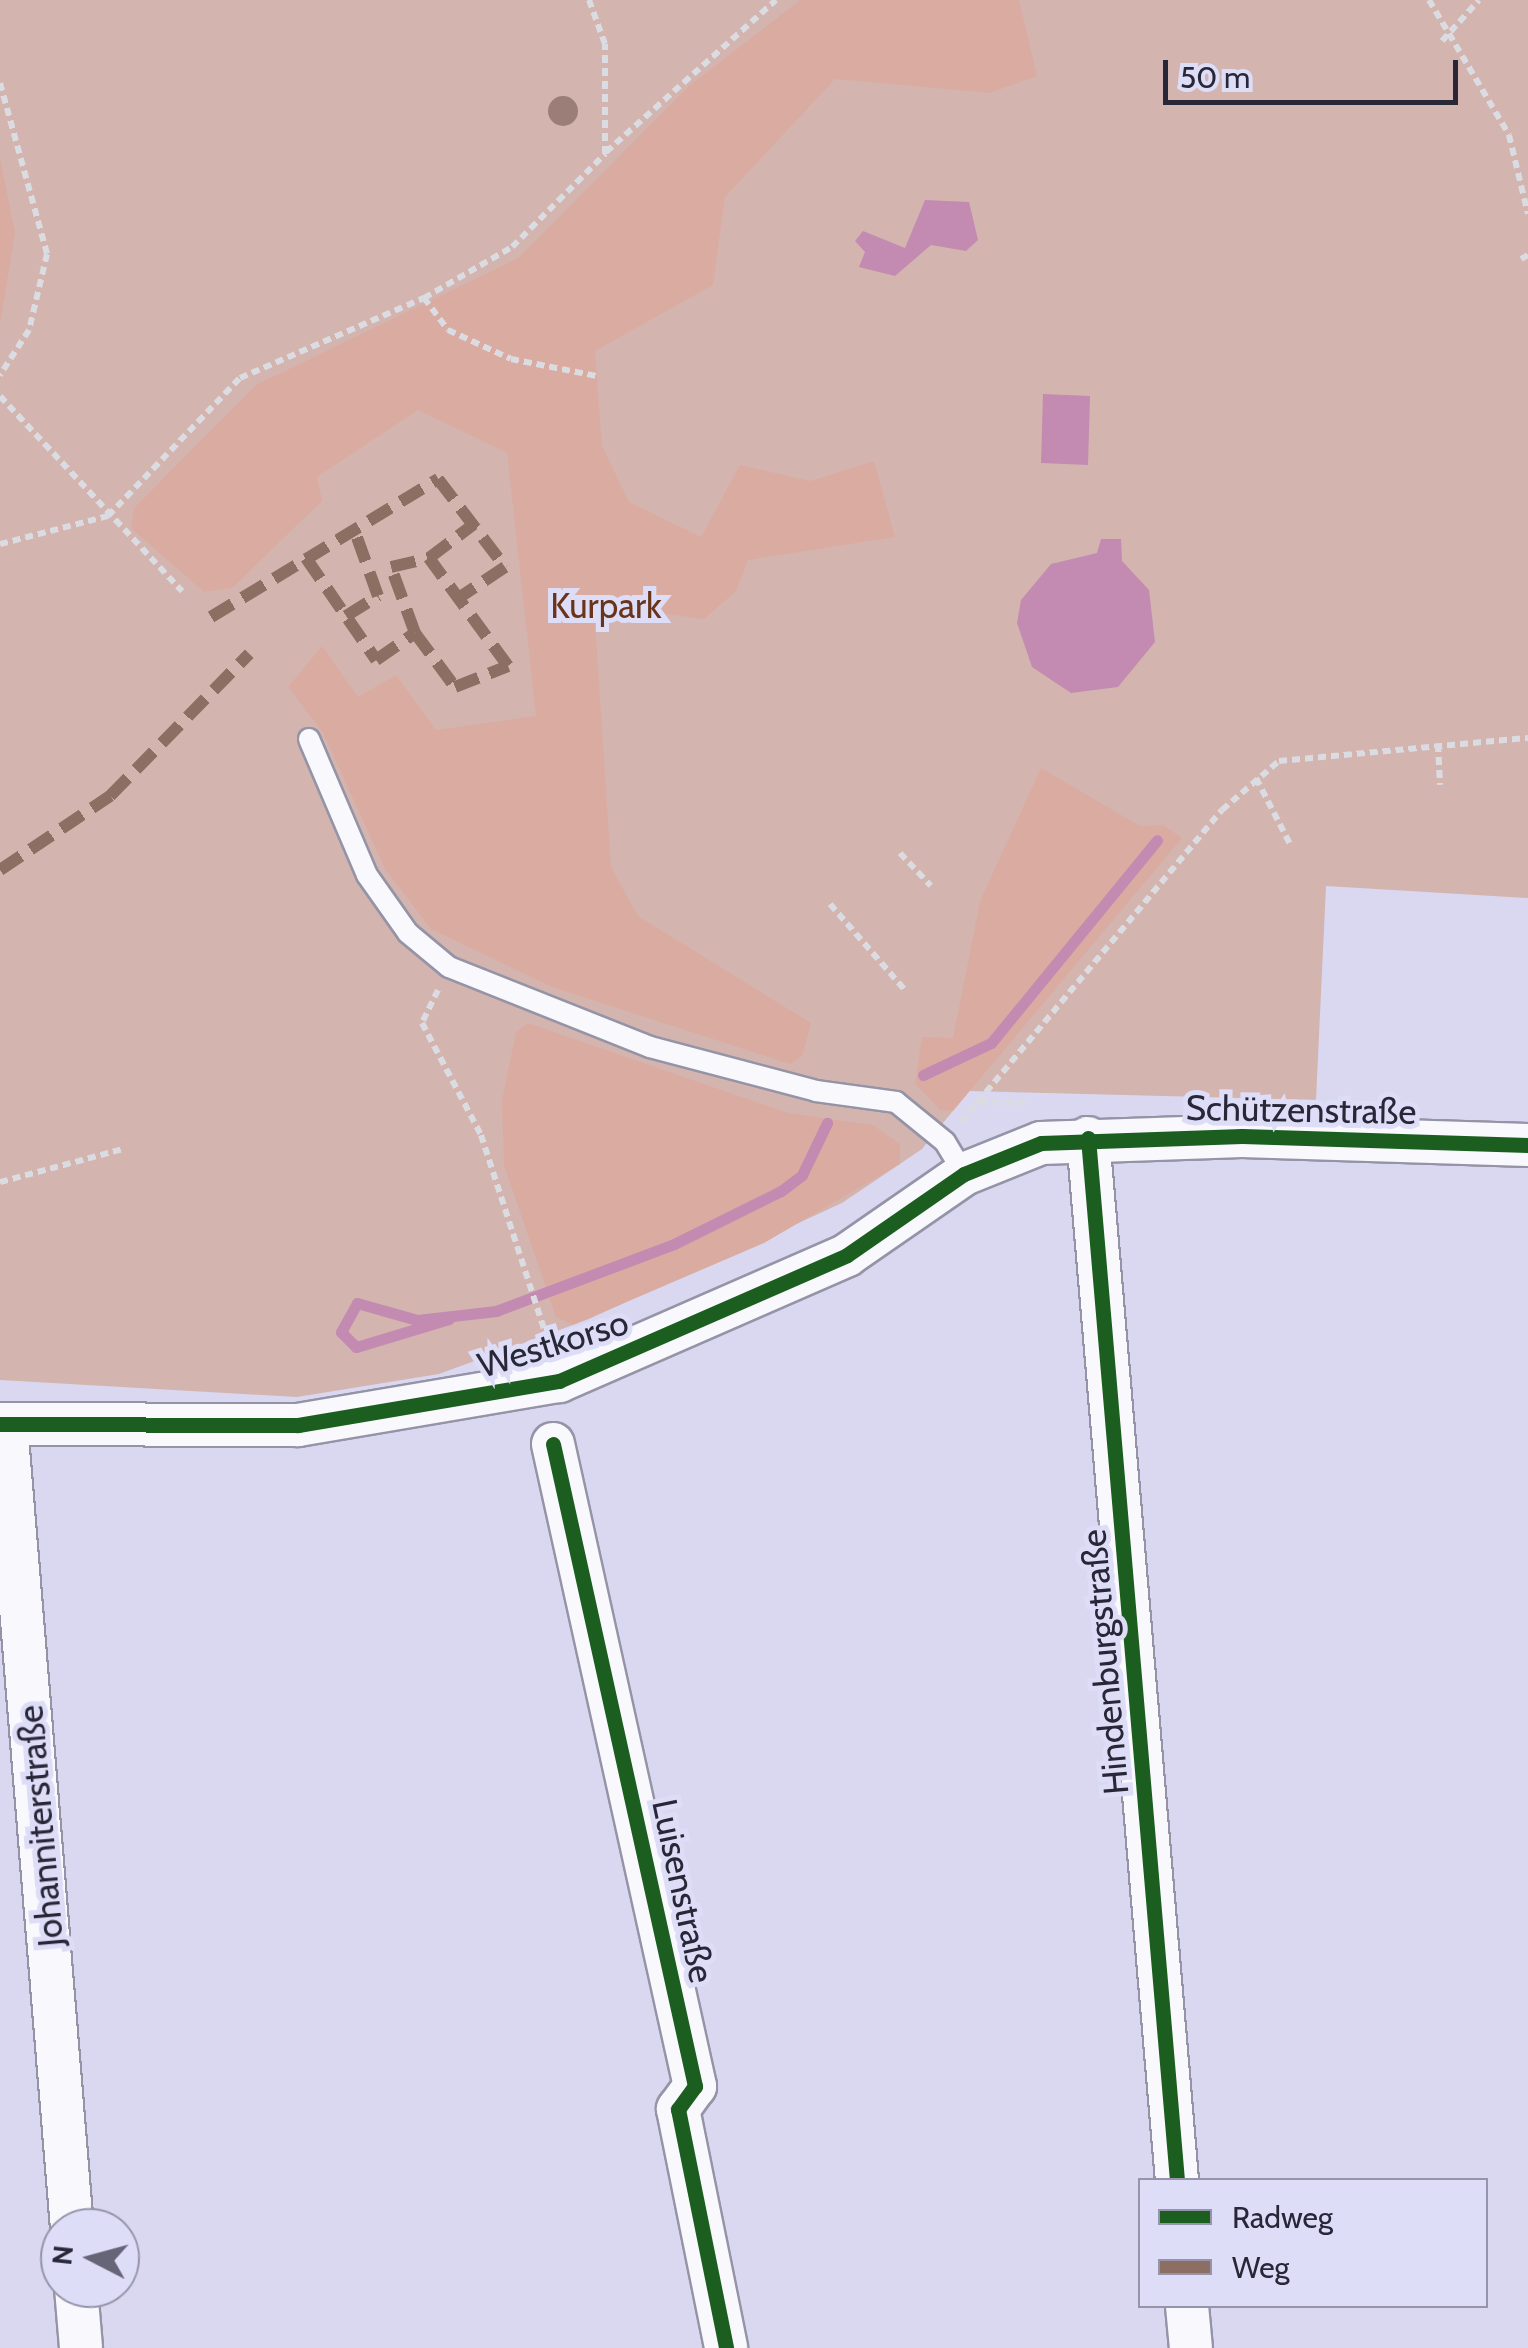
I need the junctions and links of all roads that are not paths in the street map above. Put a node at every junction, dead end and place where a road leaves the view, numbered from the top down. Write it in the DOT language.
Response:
graph roads {
  1 [pos="309,739"];
  2 [pos="1081,1138"];
  3 [pos="1528,1145"];
  4 [pos="964,1174"];
  5 [pos="3,1424"];
  6 [pos="553,1444"];
  7 [pos="1178,2178"];
  8 [pos="70,2208"];
  9 [pos="78,2308"];
  10 [pos="1188,2308"];
  11 [pos="81,2348"];
  12 [pos="726,2348"];
  13 [pos="1191,2348"];
  1 -- 4 [label="lane"];
  2 -- 3 [label="street, Schützenstraße"];
  2 -- 4 [label="street, Westkorso"];
  2 -- 7 [label="street, Hindenburgstraße"];
  4 -- 5 [label="street, Westkorso"];
  5 -- 8 [label="street, Johanniterstraße"];
  6 -- 12 [label="street, Luisenstraße"];
  9 -- 11 [label="street"];
  10 -- 13 [label="street"];
}
